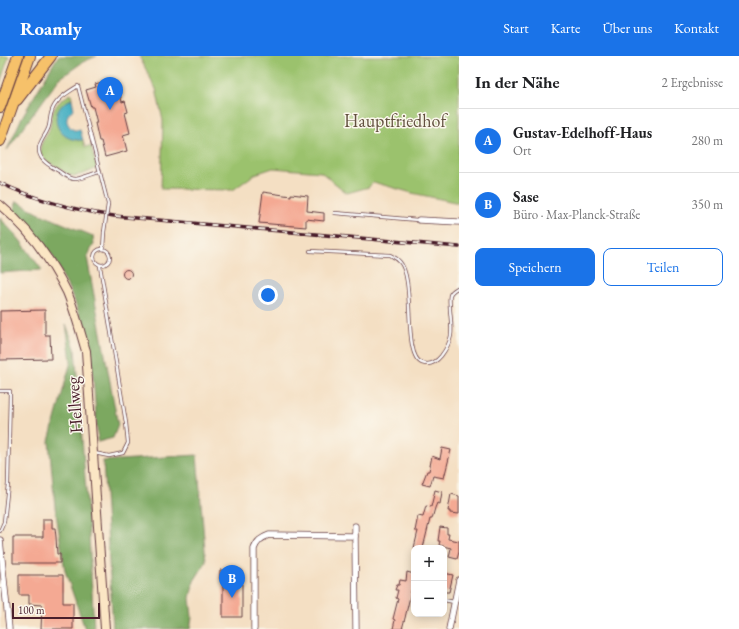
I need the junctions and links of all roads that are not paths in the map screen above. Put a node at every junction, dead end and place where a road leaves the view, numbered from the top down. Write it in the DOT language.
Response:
graph roads {
  1 [pos="18,56"];
  2 [pos="30,56"];
  3 [pos="51,56"];
  4 [pos="0,107"];
  5 [pos="10,110"];
  6 [pos="0,141"];
  7 [pos="99,172"];
  8 [pos="0,205"];
  9 [pos="335,213"];
  10 [pos="419,220"];
  11 [pos="459,222"];
  12 [pos="103,249"];
  13 [pos="310,251"];
  14 [pos="100,266"];
  15 [pos="459,287"];
  16 [pos="0,391"];
  17 [pos="93,453"];
  18 [pos="355,526"];
  19 [pos="0,531"];
  20 [pos="355,536"];
  21 [pos="0,540"];
  22 [pos="459,581"];
  23 [pos="447,601"];
  24 [pos="454,602"];
  25 [pos="9,629"];
  26 [pos="105,629"];
  27 [pos="254,629"];
  28 [pos="356,629"];
  29 [pos="449,629"];
  1 -- 4 [label="highway"];
  2 -- 5 [label="highway"];
  3 -- 5 [label="highway"];
  5 -- 6 [label="highway"];
  7 -- 7 [label="lane"];
  7 -- 12 [label="lane, bridge"];
  8 -- 17 [label="street, Hellweg"];
  9 -- 10 [label="lane"];
  10 -- 11 [label="street"];
  12 -- 14 [label="lane"];
  12 -- 14 [label="lane"];
  13 -- 15 [label="lane"];
  14 -- 17 [label="lane"];
  16 -- 19 [label="lane"];
  17 -- 26 [label="street, Hellweg"];
  18 -- 20 [label="street"];
  20 -- 27 [label="street"];
  20 -- 28 [label="street"];
  21 -- 25 [label="street"];
  22 -- 24 [label="street"];
  23 -- 24 [label="lane"];
  24 -- 29 [label="street"];
}
